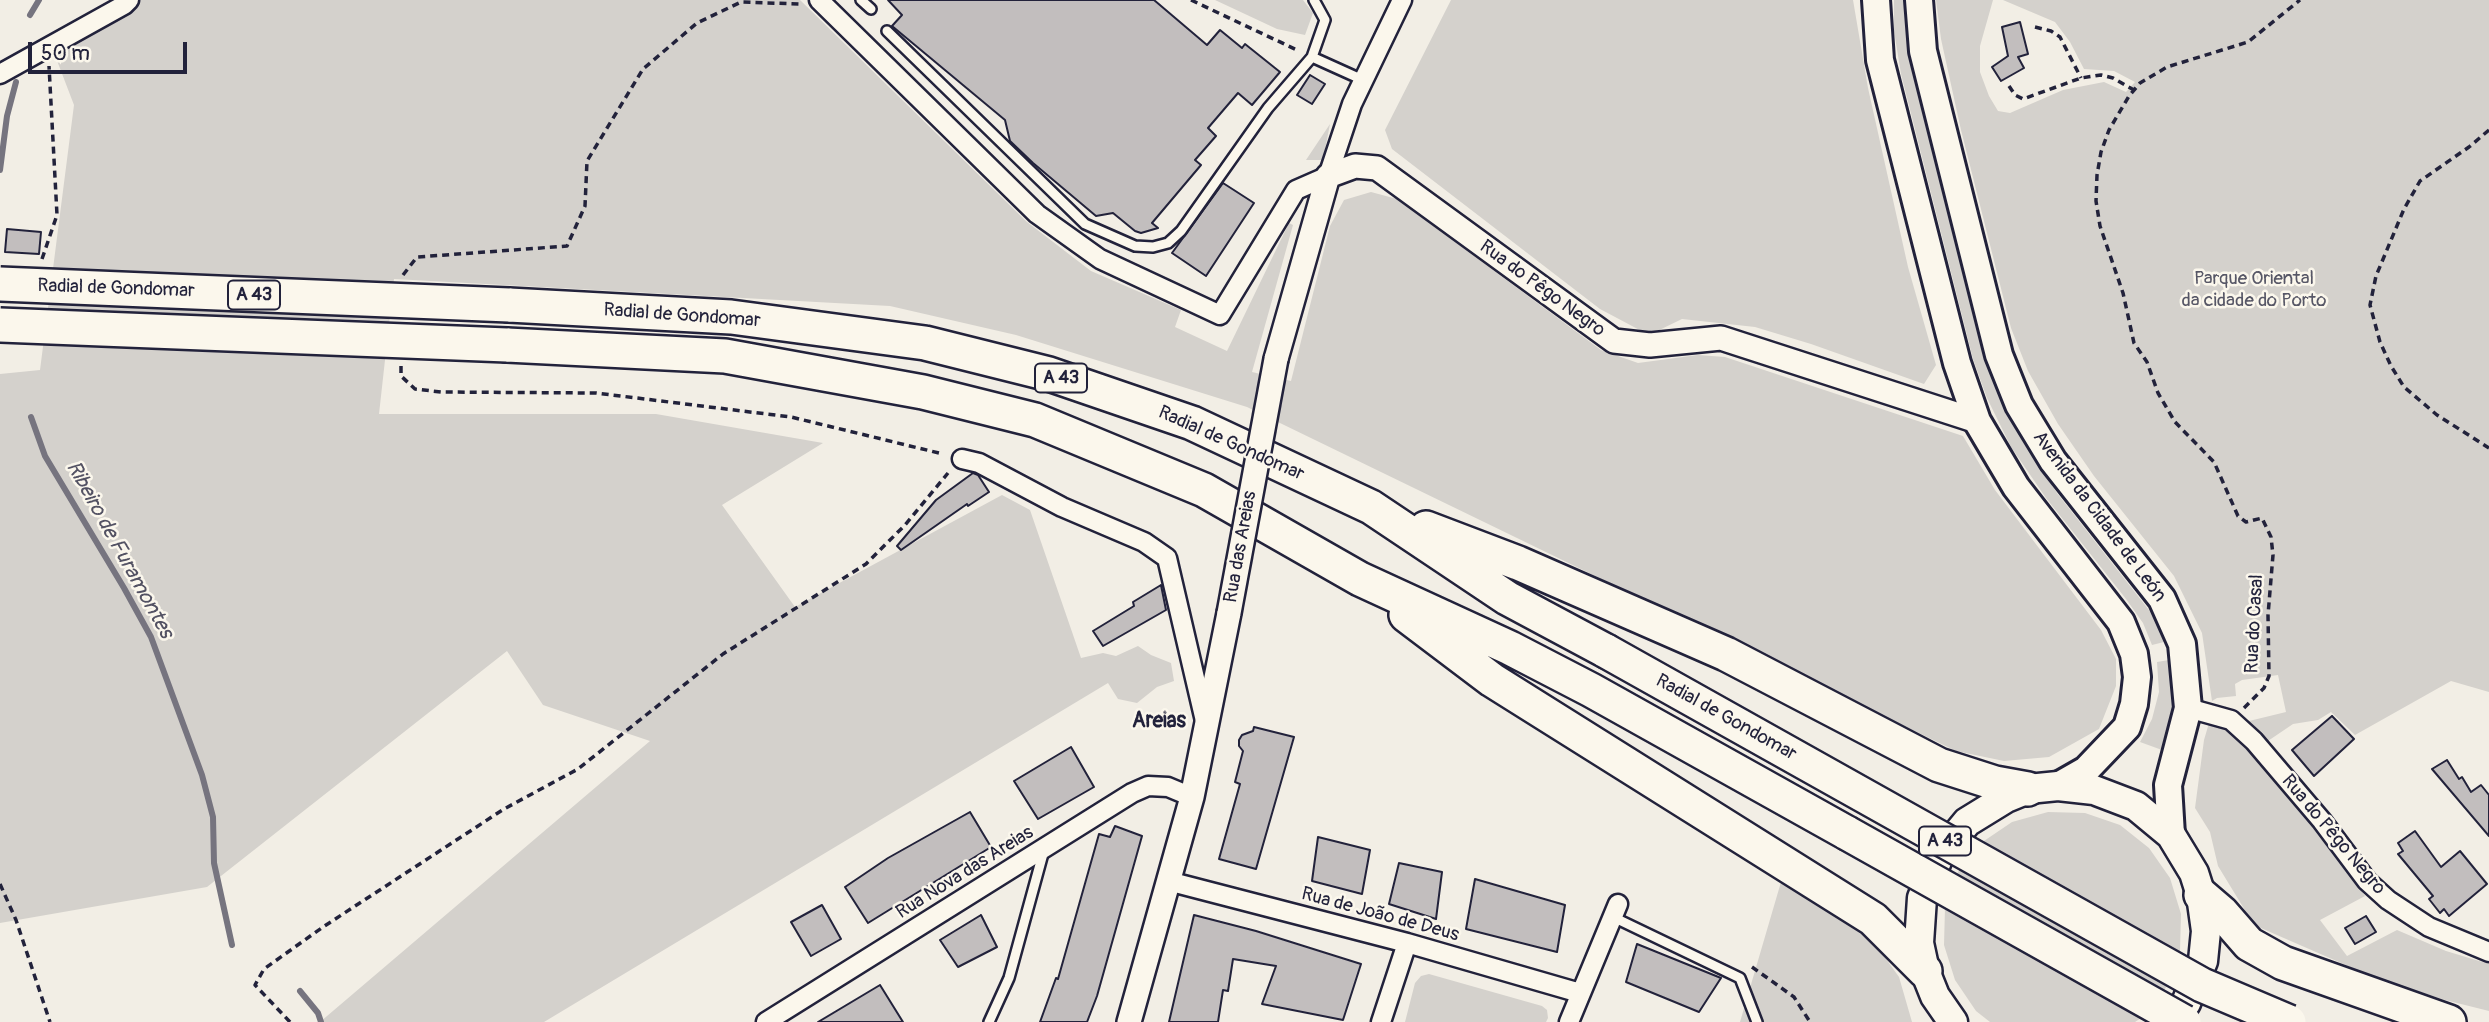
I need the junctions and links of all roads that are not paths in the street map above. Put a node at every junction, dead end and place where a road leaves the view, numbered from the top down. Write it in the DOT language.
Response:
graph roads {
  1 [pos="130,0"];
  2 [pos="861,0"];
  3 [pos="1314,0"];
  4 [pos="1402,0"];
  5 [pos="1876,0"];
  6 [pos="1919,0"];
  7 [pos="821,3"];
  8 [pos="871,9"];
  9 [pos="887,31"];
  10 [pos="1312,57"];
  11 [pos="0,74"];
  12 [pos="1363,79"];
  13 [pos="1328,176"];
  14 [pos="0,284"];
  15 [pos="0,325"];
  16 [pos="1977,421"];
  17 [pos="962,459"];
  18 [pos="1371,507"];
  19 [pos="1360,579"];
  20 [pos="2188,708"];
  21 [pos="1206,724"];
  22 [pos="2043,788"];
  23 [pos="1192,797"];
  24 [pos="2171,835"];
  25 [pos="1044,848"];
  26 [pos="1168,881"];
  27 [pos="2201,895"];
  28 [pos="1616,910"];
  29 [pos="1407,943"];
  30 [pos="2489,953"];
  31 [pos="1580,993"];
  32 [pos="1933,996"];
  33 [pos="766,1022"];
  34 [pos="989,1022"];
  35 [pos="1129,1022"];
  36 [pos="1381,1022"];
  37 [pos="1569,1022"];
  38 [pos="1757,1022"];
  39 [pos="1953,1022"];
  40 [pos="2169,1022"];
  41 [pos="2184,1022"];
  42 [pos="2289,1022"];
  43 [pos="2449,1022"];
  1 -- 11 [label="street"];
  2 -- 8 [label="lane"];
  3 -- 10 [label="lane"];
  4 -- 12 [label="street, Rua das Areias"];
  5 -- 16 [label="main road"];
  6 -- 20 [label="main road, Avenida da Cidade de León"];
  7 -- 13 [label="street"];
  9 -- 10 [label="lane"];
  10 -- 12 [label="lane"];
  12 -- 13 [label="street, Rua das Areias"];
  13 -- 16 [label="street, Rua do Pêgo Negro"];
  13 -- 21 [label="street, Rua das Areias, bridge"];
  14 -- 18 [label="highway, Radial de Gondomar / A 43, bridge"];
  15 -- 19 [label="highway, Radial de Gondomar / A 43, bridge"];
  16 -- 22 [label="main road"];
  17 -- 21 [label="street"];
  18 -- 22 [label="highway"];
  18 -- 42 [label="highway, Radial de Gondomar / A 43, bridge"];
  19 -- 32 [label="highway"];
  19 -- 41 [label="highway, Radial de Gondomar / A 43, bridge"];
  20 -- 24 [label="main road, Avenida da Cidade de León"];
  20 -- 30 [label="street, Rua do Pêgo Negro"];
  21 -- 23 [label="street, Rua das Areias"];
  22 -- 24 [label="main road"];
  22 -- 32 [label="main road"];
  23 -- 25 [label="street, Rua Nova das Areias"];
  23 -- 26 [label="street, Rua das Areias"];
  24 -- 27 [label="main road"];
  25 -- 33 [label="street, Rua Nova das Areias"];
  25 -- 34 [label="lane"];
  26 -- 29 [label="street, Rua de João de Deus"];
  26 -- 35 [label="street, Rua das Areias"];
  27 -- 40 [label="main road"];
  27 -- 43 [label="highway"];
  28 -- 31 [label="street"];
  28 -- 38 [label="lane"];
  29 -- 31 [label="street, Rua de João de Deus"];
  29 -- 36 [label="street"];
  31 -- 37 [label="street"];
  32 -- 39 [label="main road"];
}
